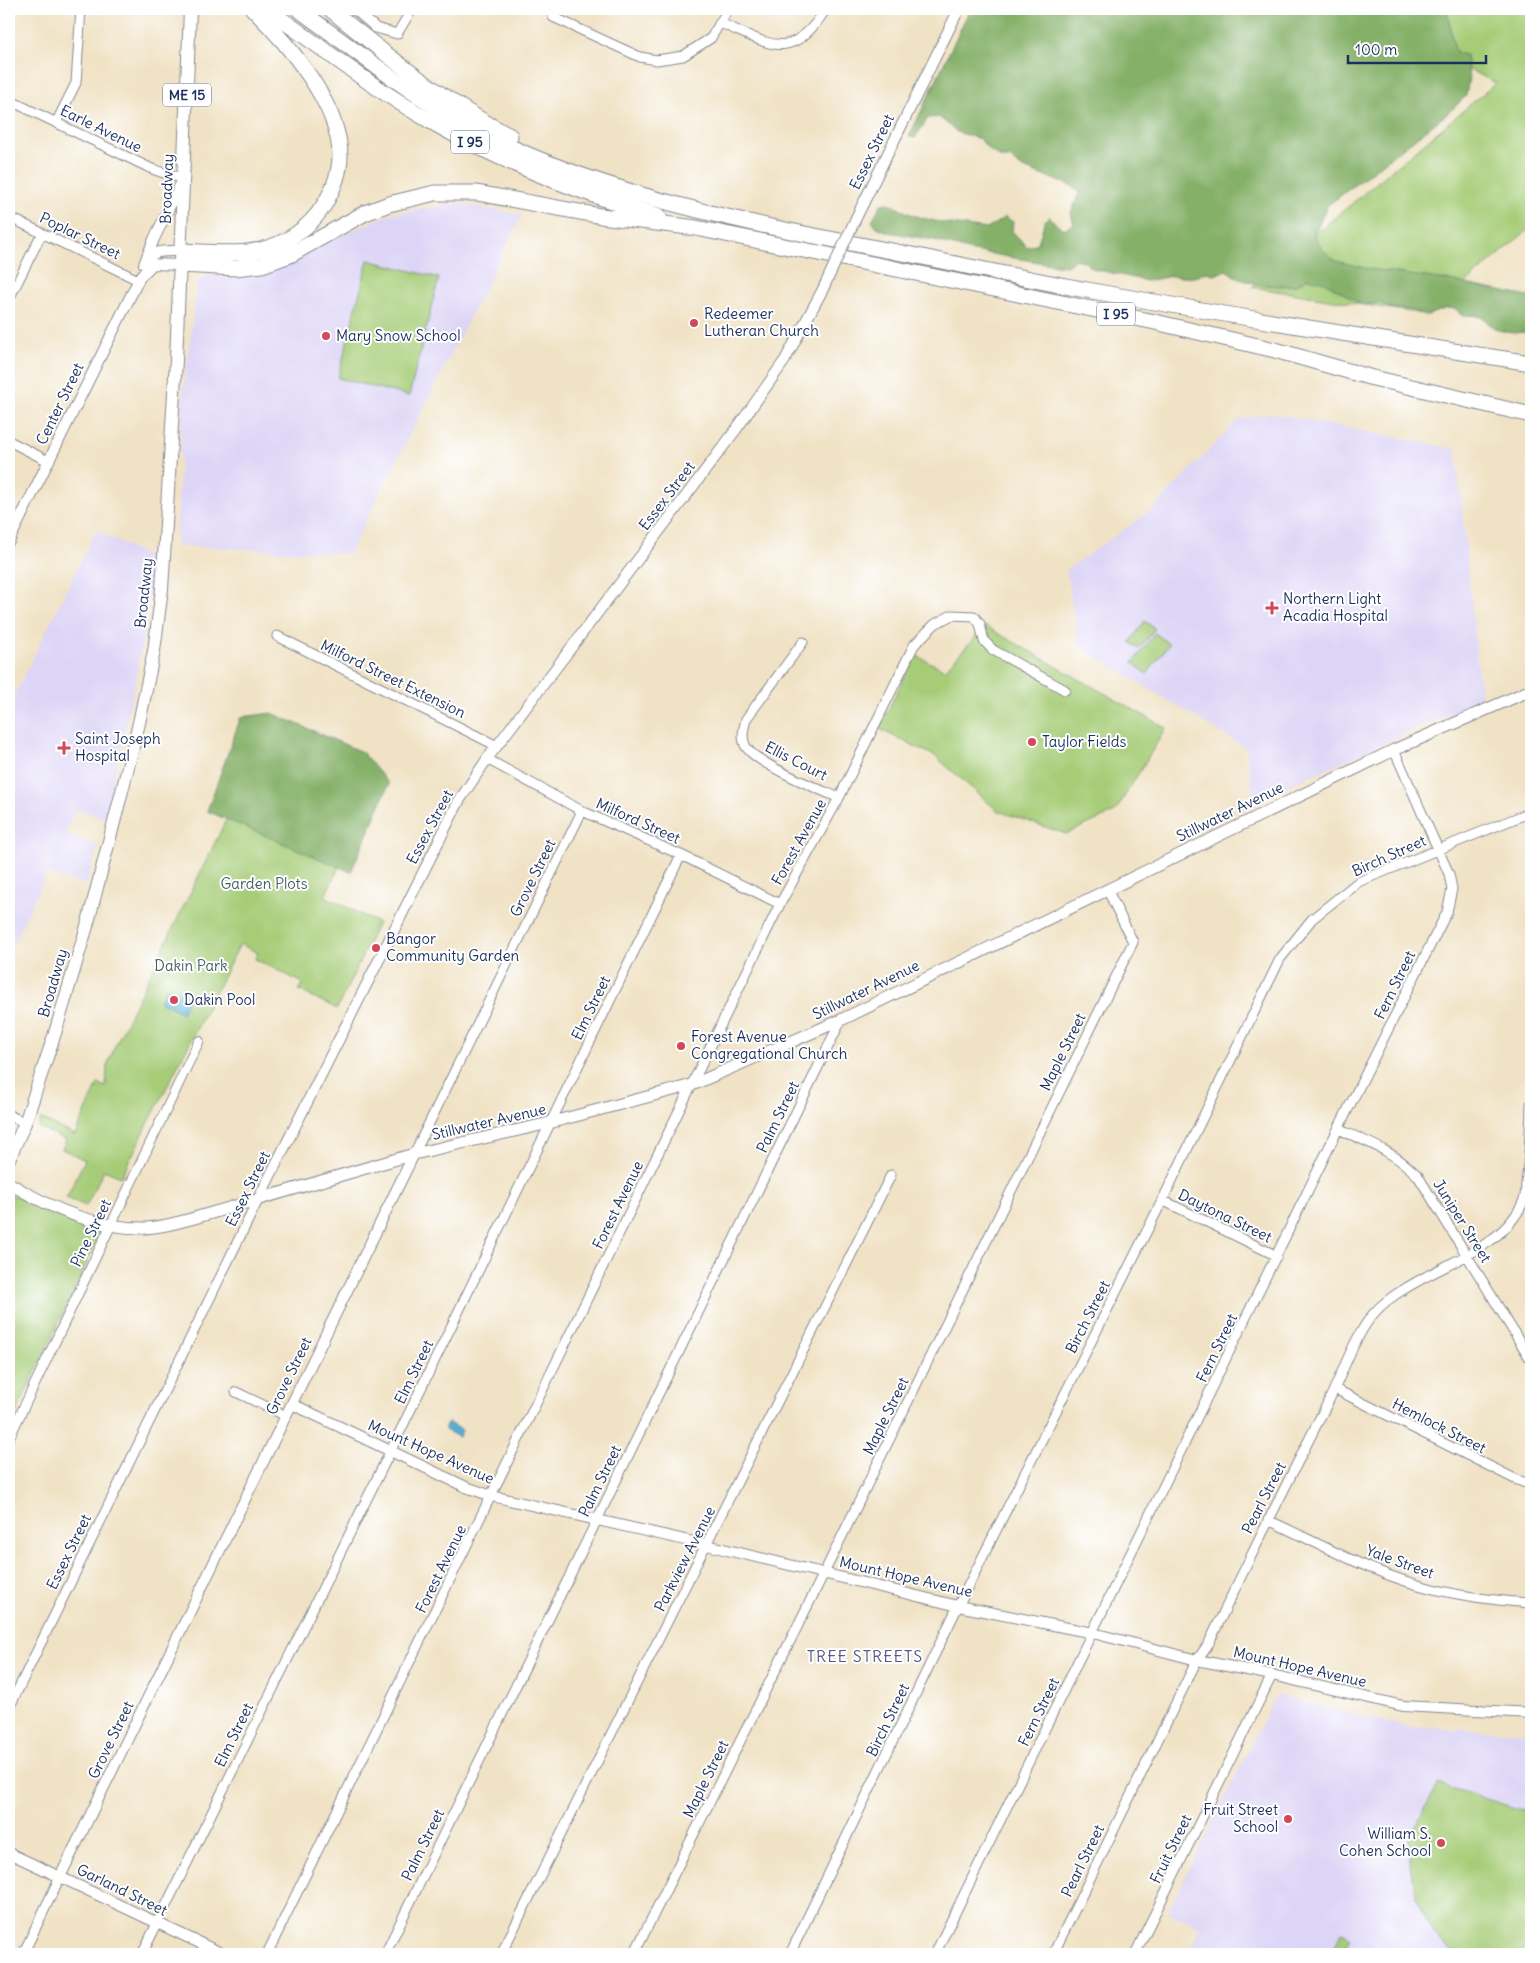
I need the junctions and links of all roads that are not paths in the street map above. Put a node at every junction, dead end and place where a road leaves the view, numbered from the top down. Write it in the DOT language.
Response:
graph roads {
  1 [pos="81,9"];
  2 [pos="190,9"];
  3 [pos="253,9"];
  4 [pos="266,9"];
  5 [pos="298,9"];
  6 [pos="330,9"];
  7 [pos="354,9"];
  8 [pos="412,9"];
  9 [pos="728,9"];
  10 [pos="826,9"];
  11 [pos="959,9"];
  12 [pos="555,13"];
  13 [pos="720,23"];
  14 [pos="9,100"];
  15 [pos="56,123"];
  16 [pos="536,157"];
  17 [pos="184,178"];
  18 [pos="9,217"];
  19 [pos="696,228"];
  20 [pos="42,233"];
  21 [pos="180,258"];
  22 [pos="144,264"];
  23 [pos="138,280"];
  24 [pos="9,299"];
  25 [pos="1531,363"];
  26 [pos="1531,415"];
  27 [pos="9,441"];
  28 [pos="48,461"];
  29 [pos="9,541"];
  30 [pos="277,636"];
  31 [pos="803,642"];
  32 [pos="1065,690"];
  33 [pos="1531,690"];
  34 [pos="497,746"];
  35 [pos="1394,750"];
  36 [pos="487,759"];
  37 [pos="839,798"];
  38 [pos="582,811"];
  39 [pos="1531,812"];
  40 [pos="1438,849"];
  41 [pos="681,855"];
  42 [pos="1107,889"];
  43 [pos="780,904"];
  44 [pos="841,1020"];
  45 [pos="199,1041"];
  46 [pos="692,1084"];
  47 [pos="1531,1104"];
  48 [pos="9,1115"];
  49 [pos="25,1123"];
  50 [pos="549,1124"];
  51 [pos="1338,1129"];
  52 [pos="414,1154"];
  53 [pos="9,1159"];
  54 [pos="891,1175"];
  55 [pos="9,1183"];
  56 [pos="259,1198"];
  57 [pos="1162,1200"];
  58 [pos="111,1224"];
  59 [pos="1468,1255"];
  60 [pos="1277,1256"];
  61 [pos="1531,1360"];
  62 [pos="1335,1389"];
  63 [pos="236,1392"];
  64 [pos="292,1404"];
  65 [pos="286,1416"];
  66 [pos="9,1438"];
  67 [pos="392,1450"];
  68 [pos="1531,1485"];
  69 [pos="492,1496"];
  70 [pos="596,1520"];
  71 [pos="1268,1520"];
  72 [pos="707,1545"];
  73 [pos="824,1574"];
  74 [pos="1531,1603"];
  75 [pos="958,1606"];
  76 [pos="1093,1633"];
  77 [pos="1197,1660"];
  78 [pos="1272,1675"];
  79 [pos="9,1708"];
  80 [pos="1531,1713"];
  81 [pos="9,1853"];
  82 [pos="60,1877"];
  83 [pos="156,1924"];
  84 [pos="22,1954"];
  85 [pos="142,1954"];
  86 [pos="223,1954"];
  87 [pos="267,1954"];
  88 [pos="385,1954"];
  89 [pos="500,1954"];
  90 [pos="634,1954"];
  91 [pos="790,1954"];
  92 [pos="935,1954"];
  93 [pos="1052,1954"];
  94 [pos="1135,1954"];
  1 -- 15 [label="street"];
  2 -- 17 [label="main road, Broadway / ME 15"];
  3 -- 21 [label="highway"];
  4 -- 19 [label="highway, I 95"];
  5 -- 16 [label="highway, I 95"];
  6 -- 16 [label="highway"];
  7 -- 8 [label="street"];
  9 -- 13 [label="street"];
  10 -- 13 [label="street"];
  11 -- 34 [label="street, Essex Street, bridge"];
  12 -- 13 [label="street"];
  14 -- 15 [label="street, Earle Avenue"];
  15 -- 17 [label="street, Earle Avenue"];
  16 -- 25 [label="highway, I 95"];
  17 -- 21 [label="main road, Broadway / ME 15"];
  17 -- 22 [label="street, Center Street"];
  18 -- 20 [label="street, Poplar Street"];
  19 -- 21 [label="highway"];
  19 -- 26 [label="highway, I 95"];
  20 -- 23 [label="street, Poplar Street"];
  20 -- 24 [label="street"];
  21 -- 22 [label="street"];
  21 -- 23 [label="street, Center Street"];
  21 -- 49 [label="main road, Broadway"];
  22 -- 23 [label="street, Center Street"];
  23 -- 28 [label="street, Center Street"];
  27 -- 28 [label="street"];
  28 -- 29 [label="street, Center Street"];
  30 -- 34 [label="street, Milford Street Extension"];
  31 -- 37 [label="street, Ellis Court"];
  32 -- 37 [label="street, Forest Avenue"];
  33 -- 35 [label="main road, Stillwater Avenue"];
  34 -- 36 [label="street, Essex Street"];
  35 -- 40 [label="street, Fern Street"];
  35 -- 42 [label="main road, Stillwater Avenue"];
  36 -- 38 [label="street, Milford Street"];
  36 -- 56 [label="street, Essex Street"];
  37 -- 43 [label="street, Forest Avenue"];
  38 -- 41 [label="street, Milford Street"];
  38 -- 52 [label="street, Grove Street"];
  39 -- 40 [label="street, Birch Street"];
  40 -- 51 [label="street, Fern Street"];
  40 -- 57 [label="street, Birch Street"];
  41 -- 43 [label="street, Milford Street"];
  41 -- 50 [label="street, Elm Street"];
  42 -- 44 [label="main road, Stillwater Avenue"];
  42 -- 73 [label="street, Maple Street"];
  43 -- 46 [label="street, Forest Avenue"];
  44 -- 46 [label="main road, Stillwater Avenue"];
  44 -- 70 [label="street, Palm Street"];
  45 -- 58 [label="street, Pine Street"];
  46 -- 50 [label="main road, Stillwater Avenue"];
  46 -- 69 [label="street, Forest Avenue"];
  47 -- 59 [label="street, Pearl Street"];
  48 -- 49 [label="street"];
  49 -- 53 [label="main road, Broadway"];
  50 -- 52 [label="main road, Stillwater Avenue"];
  50 -- 67 [label="street, Elm Street"];
  51 -- 59 [label="street, Juniper Street"];
  51 -- 60 [label="street, Fern Street"];
  52 -- 56 [label="main road, Stillwater Avenue"];
  52 -- 64 [label="street, Grove Street"];
  54 -- 72 [label="street, Parkview Avenue"];
  55 -- 58 [label="main road, Stillwater Avenue"];
  56 -- 58 [label="main road, Stillwater Avenue"];
  56 -- 79 [label="street, Essex Street"];
  57 -- 60 [label="street, Daytona Street"];
  57 -- 75 [label="street, Birch Street"];
  58 -- 66 [label="street, Pine Street"];
  59 -- 61 [label="street, Juniper Street"];
  59 -- 62 [label="street, Pearl Street"];
  60 -- 76 [label="street, Fern Street"];
  62 -- 68 [label="street, Hemlock Street"];
  62 -- 71 [label="street, Pearl Street"];
  63 -- 65 [label="street"];
  64 -- 65 [label="street, Grove Street"];
  64 -- 67 [label="street, Mount Hope Avenue"];
  65 -- 82 [label="street, Grove Street"];
  67 -- 69 [label="street, Mount Hope Avenue"];
  67 -- 83 [label="street, Elm Street"];
  69 -- 70 [label="street, Mount Hope Avenue"];
  69 -- 87 [label="street, Forest Avenue"];
  70 -- 72 [label="street, Mount Hope Avenue"];
  70 -- 88 [label="street, Palm Street"];
  71 -- 74 [label="street, Yale Street"];
  71 -- 77 [label="street, Pearl Street"];
  72 -- 73 [label="street, Mount Hope Avenue"];
  72 -- 89 [label="street, Parkview Avenue"];
  73 -- 75 [label="street, Mount Hope Avenue"];
  73 -- 90 [label="street, Maple Street"];
  75 -- 76 [label="street, Mount Hope Avenue"];
  75 -- 91 [label="street, Birch Street"];
  76 -- 77 [label="street, Mount Hope Avenue"];
  76 -- 92 [label="street, Fern Street"];
  77 -- 78 [label="street, Mount Hope Avenue"];
  77 -- 93 [label="street, Pearl Street"];
  78 -- 80 [label="street, Mount Hope Avenue"];
  78 -- 94 [label="street, Fruit Street"];
  81 -- 82 [label="street, Garland Street"];
  82 -- 83 [label="street, Garland Street"];
  82 -- 84 [label="street, Grove Street"];
  83 -- 85 [label="street, Elm Street"];
  83 -- 86 [label="street, Garland Street"];
}
